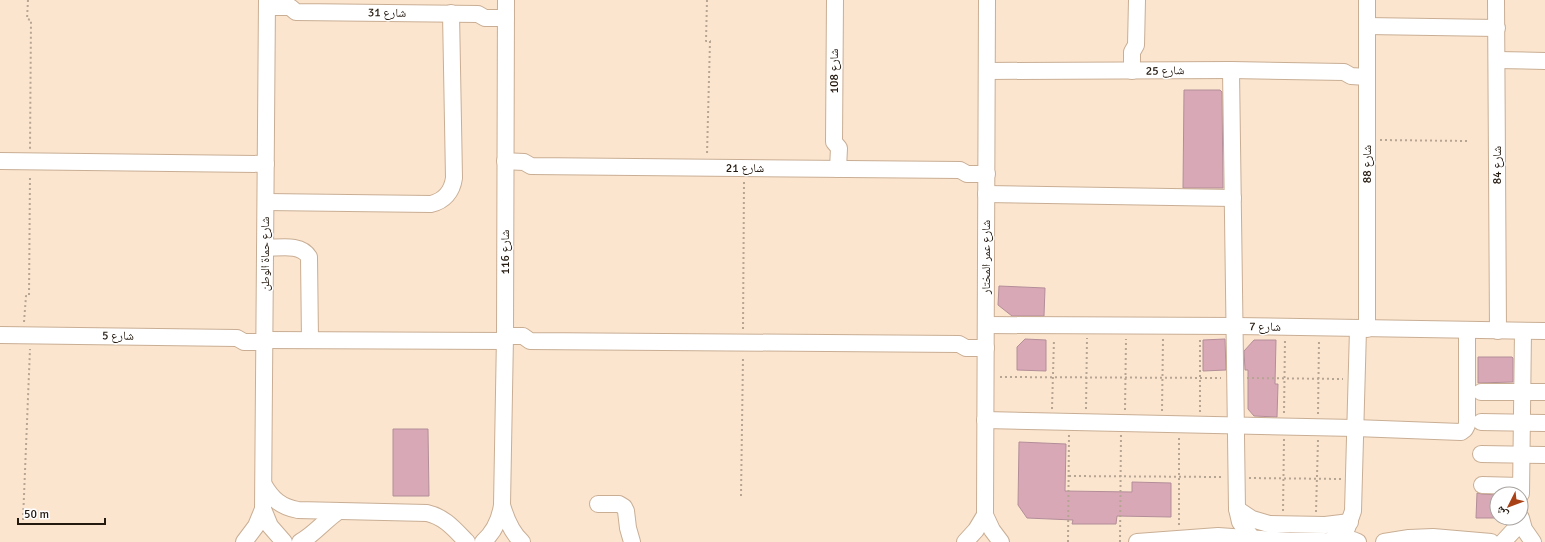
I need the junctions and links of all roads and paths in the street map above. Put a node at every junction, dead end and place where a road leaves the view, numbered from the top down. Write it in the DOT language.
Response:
graph roads {
  1 [pos="707,0"];
  2 [pos="835,0"];
  3 [pos="987,0"];
  4 [pos="1137,0"];
  5 [pos="1367,0"];
  6 [pos="1496,0"];
  7 [pos="267,8"];
  8 [pos="506,9"];
  9 [pos="451,13"];
  10 [pos="1366,26"];
  11 [pos="1497,28"];
  12 [pos="1497,60"];
  13 [pos="1545,60"];
  14 [pos="1231,70"];
  15 [pos="987,71"];
  16 [pos="1137,72"];
  17 [pos="1367,72"];
  18 [pos="1366,140"];
  19 [pos="1468,141"];
  20 [pos="0,161"];
  21 [pos="266,164"];
  22 [pos="505,166"];
  23 [pos="707,168"];
  24 [pos="833,168"];
  25 [pos="986,169"];
  26 [pos="986,194"];
  27 [pos="1233,198"];
  28 [pos="266,202"];
  29 [pos="265,248"];
  30 [pos="1054,325"];
  31 [pos="1087,326"];
  32 [pos="1126,326"];
  33 [pos="1163,326"];
  34 [pos="1200,326"];
  35 [pos="1235,326"];
  36 [pos="1362,329"];
  37 [pos="1467,330"];
  38 [pos="1498,331"];
  39 [pos="1523,331"];
  40 [pos="1545,331"];
  41 [pos="0,335"];
  42 [pos="31,335"];
  43 [pos="986,337"];
  44 [pos="265,338"];
  45 [pos="310,340"];
  46 [pos="505,341"];
  47 [pos="530,341"];
  48 [pos="986,377"];
  49 [pos="1053,377"];
  50 [pos="1087,378"];
  51 [pos="1126,378"];
  52 [pos="1163,378"];
  53 [pos="1200,378"];
  54 [pos="1235,378"];
  55 [pos="1356,379"];
  56 [pos="1480,392"];
  57 [pos="1522,392"];
  58 [pos="1545,392"];
  59 [pos="985,420"];
  60 [pos="1052,422"];
  61 [pos="1069,422"];
  62 [pos="1086,422"];
  63 [pos="1481,422"];
  64 [pos="1123,423"];
  65 [pos="1522,423"];
  66 [pos="1545,423"];
  67 [pos="1162,424"];
  68 [pos="1179,424"];
  69 [pos="1200,425"];
  70 [pos="1236,426"];
  71 [pos="1355,428"];
  72 [pos="1481,454"];
  73 [pos="1521,455"];
  74 [pos="1545,455"];
  75 [pos="1069,476"];
  76 [pos="1121,476"];
  77 [pos="1178,477"];
  78 [pos="1236,478"];
  79 [pos="1354,479"];
  80 [pos="264,485"];
  81 [pos="1482,485"];
  82 [pos="1490,486"];
  83 [pos="1521,486"];
  84 [pos="598,504"];
  85 [pos="502,505"];
  86 [pos="263,509"];
  87 [pos="1237,510"];
  88 [pos="339,511"];
  89 [pos="985,515"];
  90 [pos="23,520"];
  91 [pos="1350,522"];
  92 [pos="1517,526"];
  93 [pos="1523,526"];
  94 [pos="1218,536"];
  95 [pos="1180,538"];
  96 [pos="1252,538"];
  97 [pos="1328,540"];
  98 [pos="244,542"];
  99 [pos="284,542"];
  100 [pos="300,542"];
  101 [pos="467,542"];
  102 [pos="483,542"];
  103 [pos="522,542"];
  104 [pos="632,542"];
  105 [pos="965,542"];
  106 [pos="1001,542"];
  107 [pos="1068,542"];
  108 [pos="1120,542"];
  109 [pos="1137,542"];
  110 [pos="1358,542"];
  111 [pos="1384,542"];
  112 [pos="1491,542"];
  113 [pos="1503,542"];
  114 [pos="1533,542"];
  1 -- 23 [label="path"];
  2 -- 24 [label="street, شارع 108"];
  3 -- 15 [label="street, شارع عمر المختار"];
  4 -- 16 [label="street"];
  5 -- 10 [label="street, شارع 88"];
  6 -- 11 [label="street, شارع 84"];
  7 -- 9 [label="street, شارع 31"];
  7 -- 21 [label="street, شارع حماة الوطن"];
  8 -- 9 [label="street, شارع 31"];
  8 -- 22 [label="street, شارع 116"];
  9 -- 28 [label="street"];
  10 -- 11 [label="street"];
  10 -- 17 [label="street, شارع 88"];
  11 -- 12 [label="street, شارع 84"];
  12 -- 13 [label="street"];
  12 -- 38 [label="street, شارع 84"];
  14 -- 16 [label="street, شارع 25"];
  14 -- 17 [label="street, شارع 25"];
  14 -- 27 [label="street"];
  15 -- 16 [label="street, شارع 25"];
  15 -- 25 [label="street, شارع عمر المختار"];
  17 -- 18 [label="street, شارع 88"];
  18 -- 19 [label="path"];
  18 -- 36 [label="street, شارع 88"];
  20 -- 21 [label="street"];
  21 -- 28 [label="street, شارع حماة الوطن"];
  22 -- 23 [label="street, شارع 21"];
  22 -- 46 [label="street, شارع 116"];
  23 -- 24 [label="street, شارع 21"];
  24 -- 25 [label="street, شارع 21"];
  25 -- 26 [label="street, شارع عمر المختار"];
  26 -- 27 [label="street"];
  26 -- 43 [label="street, شارع عمر المختار"];
  27 -- 35 [label="street"];
  28 -- 29 [label="street, شارع حماة الوطن"];
  29 -- 44 [label="street, شارع حماة الوطن"];
  29 -- 45 [label="street"];
  30 -- 31 [label="street, شارع 7"];
  30 -- 43 [label="street, شارع 7"];
  30 -- 49 [label="path"];
  31 -- 32 [label="street, شارع 7"];
  31 -- 50 [label="path"];
  32 -- 33 [label="street, شارع 7"];
  32 -- 51 [label="path"];
  33 -- 34 [label="street, شارع 7"];
  33 -- 52 [label="path"];
  34 -- 35 [label="street, شارع 7"];
  34 -- 53 [label="path"];
  35 -- 36 [label="street, شارع 7"];
  35 -- 54 [label="street"];
  36 -- 37 [label="street, شارع 7"];
  36 -- 55 [label="street, شارع 88"];
  37 -- 38 [label="street, شارع 7"];
  37 -- 71 [label="street"];
  38 -- 39 [label="street, شارع 7"];
  39 -- 40 [label="street, شارع 7"];
  39 -- 57 [label="street"];
  41 -- 42 [label="street, شارع 5"];
  42 -- 44 [label="street, شارع 5"];
  42 -- 90 [label="path"];
  43 -- 47 [label="street, شارع 7"];
  43 -- 48 [label="street, شارع عمر المختار"];
  44 -- 45 [label="street, شارع 5"];
  44 -- 80 [label="street, شارع حماة الوطن"];
  45 -- 46 [label="street, شارع 5"];
  46 -- 47 [label="street, شارع 5"];
  46 -- 85 [label="street, شارع 116"];
  48 -- 49 [label="path"];
  48 -- 59 [label="street, شارع عمر المختار"];
  49 -- 50 [label="path"];
  49 -- 60 [label="path"];
  50 -- 51 [label="path"];
  50 -- 62 [label="path"];
  51 -- 52 [label="path"];
  51 -- 64 [label="path"];
  52 -- 53 [label="path"];
  52 -- 67 [label="path"];
  53 -- 54 [label="path"];
  53 -- 69 [label="path"];
  54 -- 55 [label="path"];
  54 -- 70 [label="street"];
  55 -- 71 [label="street, شارع 88"];
  56 -- 57 [label="street"];
  57 -- 58 [label="street"];
  57 -- 65 [label="street"];
  59 -- 60 [label="street"];
  59 -- 89 [label="street, شارع عمر المختار"];
  60 -- 61 [label="street"];
  61 -- 62 [label="street"];
  61 -- 75 [label="path"];
  62 -- 64 [label="street"];
  63 -- 65 [label="street"];
  64 -- 67 [label="street"];
  64 -- 76 [label="path"];
  65 -- 66 [label="street"];
  65 -- 73 [label="street"];
  67 -- 68 [label="street"];
  68 -- 69 [label="street"];
  68 -- 77 [label="path"];
  69 -- 70 [label="street"];
  70 -- 71 [label="street"];
  70 -- 78 [label="street"];
  71 -- 79 [label="street, شارع 88"];
  72 -- 73 [label="street"];
  73 -- 74 [label="street"];
  73 -- 83 [label="street"];
  75 -- 76 [label="path"];
  75 -- 107 [label="path"];
  76 -- 77 [label="path"];
  76 -- 108 [label="path"];
  77 -- 78 [label="path"];
  77 -- 95 [label="path"];
  78 -- 79 [label="path"];
  78 -- 87 [label="street"];
  79 -- 91 [label="street, شارع 88"];
  80 -- 86 [label="street, شارع حماة الوطن"];
  80 -- 88 [label="street"];
  81 -- 82 [label="street"];
  84 -- 104 [label="street"];
  85 -- 102 [label="street, شارع 116"];
  85 -- 103 [label="street, شارع 116"];
  86 -- 98 [label="street, شارع حماة الوطن"];
  86 -- 99 [label="street, شارع حماة الوطن"];
  87 -- 91 [label="street"];
  87 -- 94 [label="street"];
  87 -- 96 [label="street"];
  88 -- 100 [label="street"];
  88 -- 101 [label="street"];
  89 -- 105 [label="street"];
  89 -- 106 [label="street, شارع عمر المختار"];
  91 -- 97 [label="street"];
  92 -- 113 [label="street"];
  93 -- 114 [label="street"];
  94 -- 95 [label="street"];
  94 -- 96 [label="street"];
  95 -- 109 [label="street"];
  96 -- 97 [label="street"];
  97 -- 110 [label="street"];
  111 -- 112 [label="street"];
}
